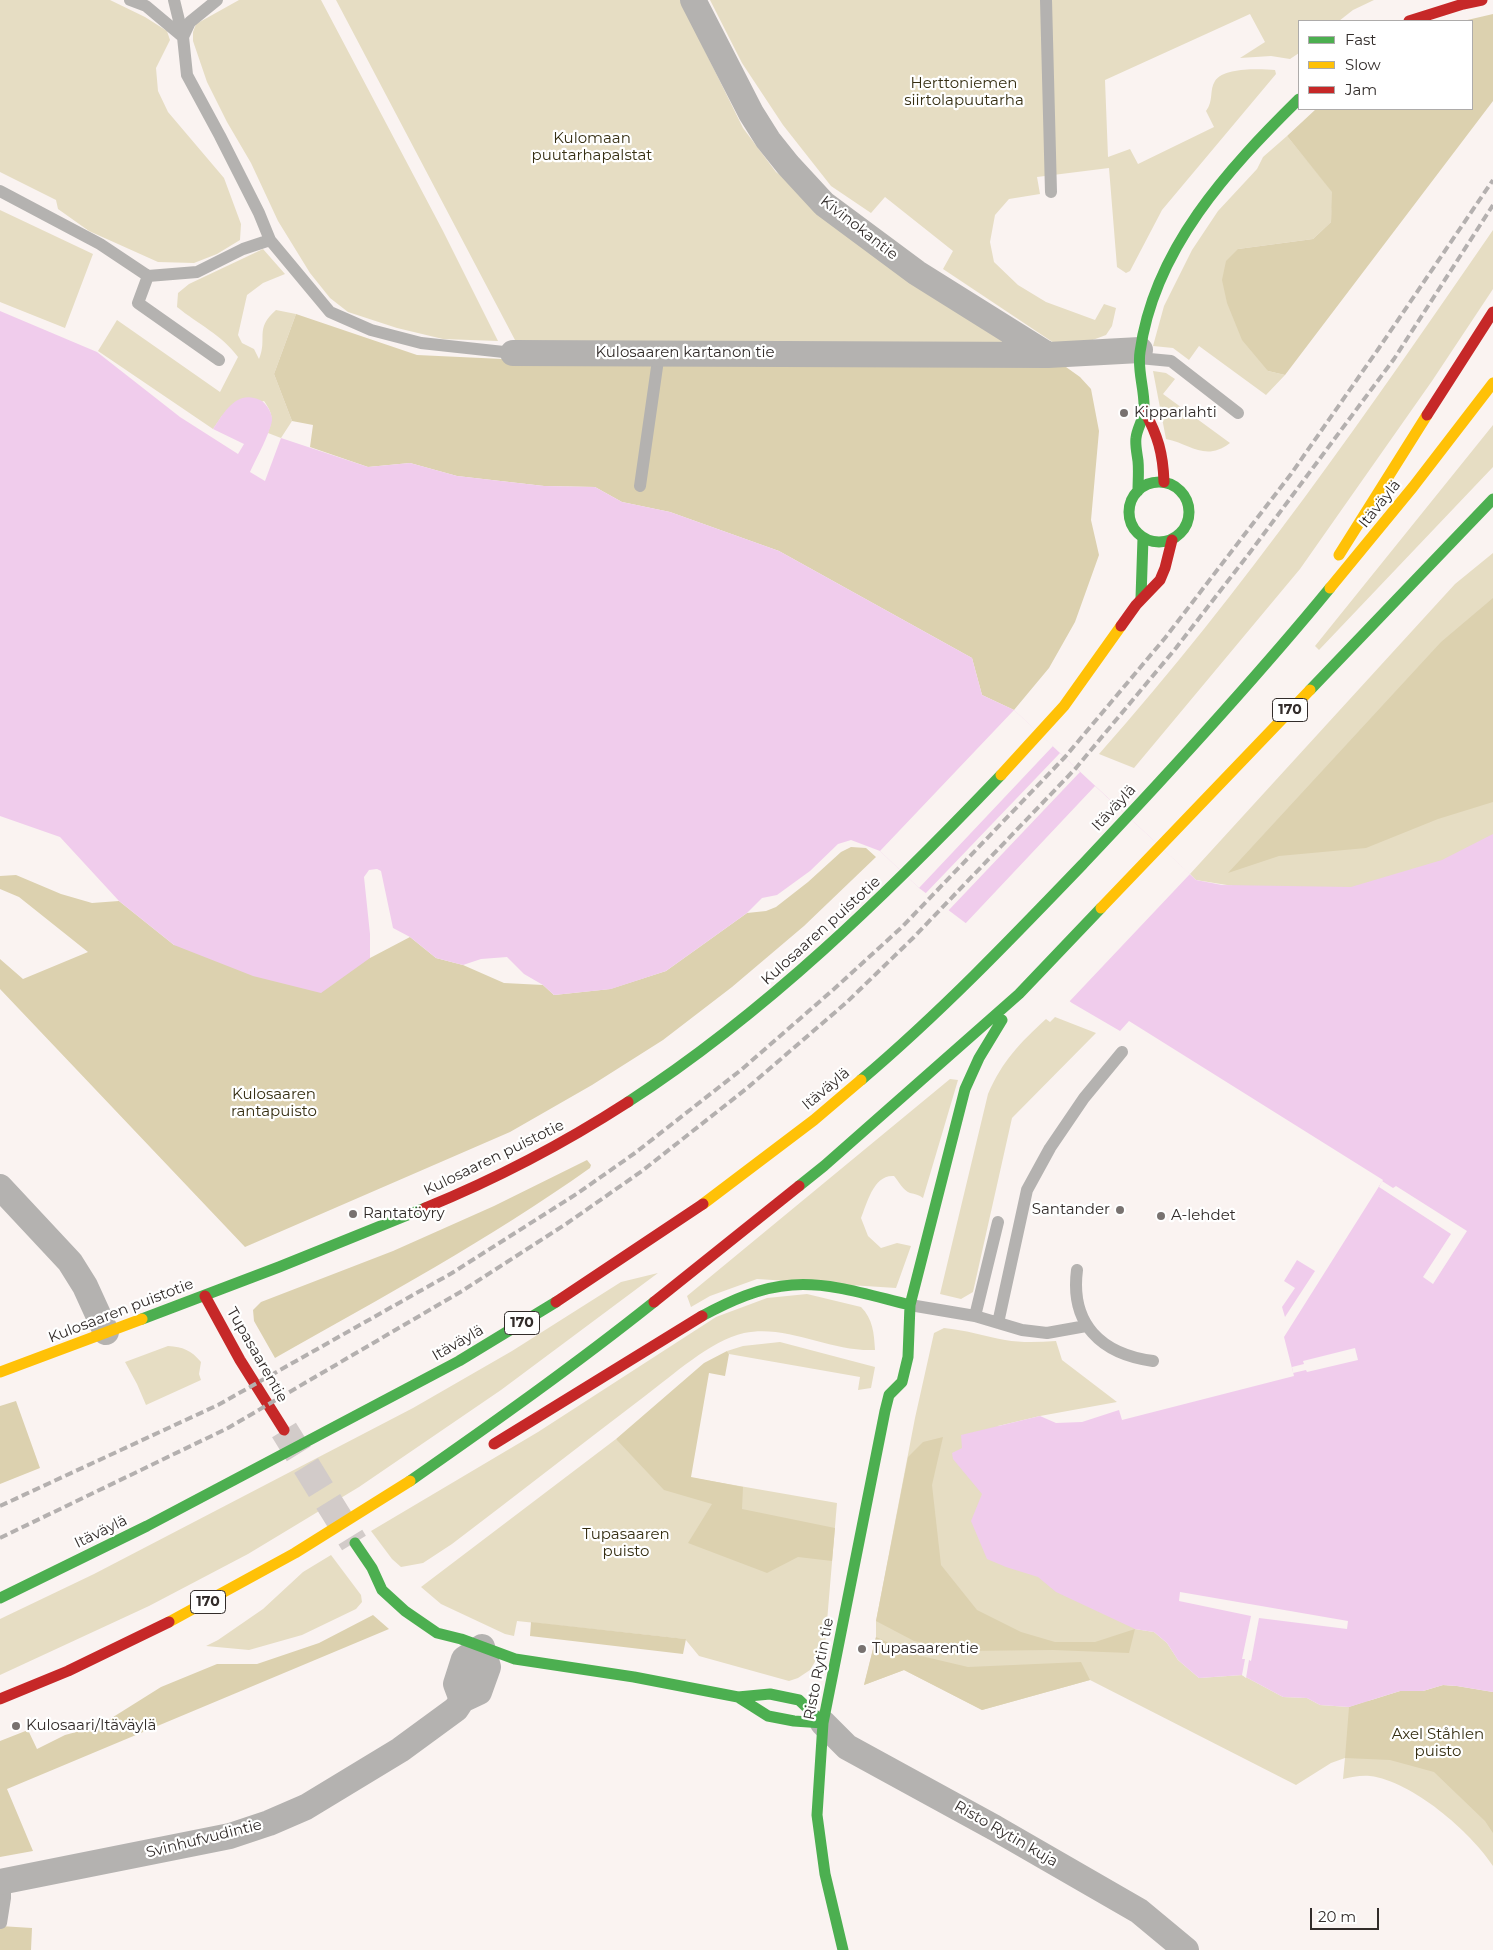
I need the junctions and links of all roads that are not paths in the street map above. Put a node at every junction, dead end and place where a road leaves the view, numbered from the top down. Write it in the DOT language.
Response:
graph roads {
  1 [pos="130,0"];
  2 [pos="174,0"];
  3 [pos="217,0"];
  4 [pos="693,0"];
  5 [pos="1046,0"];
  6 [pos="1482,0"];
  7 [pos="1412,20"];
  8 [pos="183,36"];
  9 [pos="1298,100"];
  10 [pos="0,191"];
  11 [pos="1051,192"];
  12 [pos="270,240"];
  13 [pos="148,276"];
  14 [pos="1493,312"];
  15 [pos="513,353"];
  16 [pos="659,353"];
  17 [pos="1139,354"];
  18 [pos="1048,355"];
  19 [pos="219,360"];
  20 [pos="1493,383"];
  21 [pos="1144,410"];
  22 [pos="1238,413"];
  23 [pos="1164,482"];
  24 [pos="640,486"];
  25 [pos="1138,491"];
  26 [pos="1493,499"];
  27 [pos="1477,532"];
  28 [pos="1142,538"];
  29 [pos="1172,540"];
  30 [pos="1421,574"];
  31 [pos="1140,598"];
  32 [pos="1284,644"];
  33 [pos="1019,994"];
  34 [pos="1122,1052"];
  35 [pos="0,1187"];
  36 [pos="998,1222"];
  37 [pos="1077,1270"];
  38 [pos="205,1296"];
  39 [pos="910,1305"];
  40 [pos="975,1316"];
  41 [pos="998,1323"];
  42 [pos="1086,1326"];
  43 [pos="106,1332"];
  44 [pos="897,1337"];
  45 [pos="1153,1361"];
  46 [pos="0,1372"];
  47 [pos="884,1378"];
  48 [pos="889,1394"];
  49 [pos="284,1430"];
  50 [pos="486,1449"];
  51 [pos="443,1472"];
  52 [pos="405,1484"];
  53 [pos="354,1544"];
  54 [pos="372,1568"];
  55 [pos="388,1575"];
  56 [pos="0,1598"];
  57 [pos="452,1627"];
  58 [pos="472,1643"];
  59 [pos="738,1697"];
  60 [pos="0,1699"];
  61 [pos="823,1723"];
  62 [pos="3,1882"];
  63 [pos="1,1923"];
  64 [pos="843,1950"];
  65 [pos="1186,1950"];
  1 -- 8 [label="lane"];
  2 -- 8 [label="lane, Kulosaaren kartanon tie"];
  3 -- 8 [label="lane"];
  4 -- 18 [label="street, Kivinokantie"];
  5 -- 11 [label="lane"];
  6 -- 7 [label="main road"];
  8 -- 12 [label="lane, Kulosaaren kartanon tie"];
  9 -- 17 [label="main road"];
  10 -- 13 [label="lane"];
  12 -- 13 [label="lane"];
  12 -- 15 [label="lane, Kulosaaren kartanon tie"];
  13 -- 19 [label="lane"];
  14 -- 32 [label="main road"];
  15 -- 16 [label="street, Kulosaaren kartanon tie"];
  16 -- 18 [label="street, Kulosaaren kartanon tie"];
  16 -- 24 [label="lane"];
  17 -- 18 [label="street, Kulosaaren kartanon tie"];
  17 -- 21 [label="main road"];
  17 -- 22 [label="lane"];
  20 -- 32 [label="main road, Itäväylä / 170"];
  21 -- 23 [label="main road"];
  21 -- 25 [label="main road"];
  23 -- 25 [label="main road"];
  23 -- 29 [label="main road"];
  25 -- 28 [label="main road"];
  26 -- 30 [label="main road, 170"];
  27 -- 30 [label="main road"];
  28 -- 29 [label="main road"];
  28 -- 31 [label="main road"];
  29 -- 31 [label="main road, Kulosaaren puistotie"];
  30 -- 33 [label="main road, 170"];
  31 -- 38 [label="main road, Kulosaaren puistotie"];
  32 -- 56 [label="main road, Itäväylä / 170"];
  33 -- 39 [label="main road"];
  33 -- 52 [label="main road, 170"];
  34 -- 41 [label="lane"];
  35 -- 43 [label="street"];
  36 -- 40 [label="lane"];
  37 -- 42 [label="lane"];
  38 -- 43 [label="main road, Kulosaaren puistotie"];
  38 -- 49 [label="main road, Tupasaarentie"];
  39 -- 40 [label="lane"];
  39 -- 44 [label="main road"];
  39 -- 48 [label="main road, Risto Rytin tie"];
  39 -- 50 [label="main road"];
  40 -- 41 [label="lane"];
  41 -- 42 [label="lane"];
  42 -- 45 [label="lane"];
  43 -- 46 [label="main road, Kulosaaren puistotie"];
  47 -- 48 [label="main road, Risto Rytin tie"];
  48 -- 61 [label="main road, Risto Rytin tie"];
  51 -- 52 [label="main road"];
  52 -- 60 [label="main road, 170"];
  53 -- 54 [label="main road"];
  54 -- 55 [label="main road"];
  54 -- 58 [label="main road"];
  57 -- 58 [label="main road"];
  58 -- 59 [label="main road"];
  58 -- 62 [label="street, Svinhufvudintie"];
  59 -- 61 [label="main road"];
  59 -- 61 [label="main road"];
  61 -- 64 [label="main road, Risto Rytin tie"];
  61 -- 65 [label="street, Risto Rytin kuja"];
  62 -- 63 [label="lane"];
}
